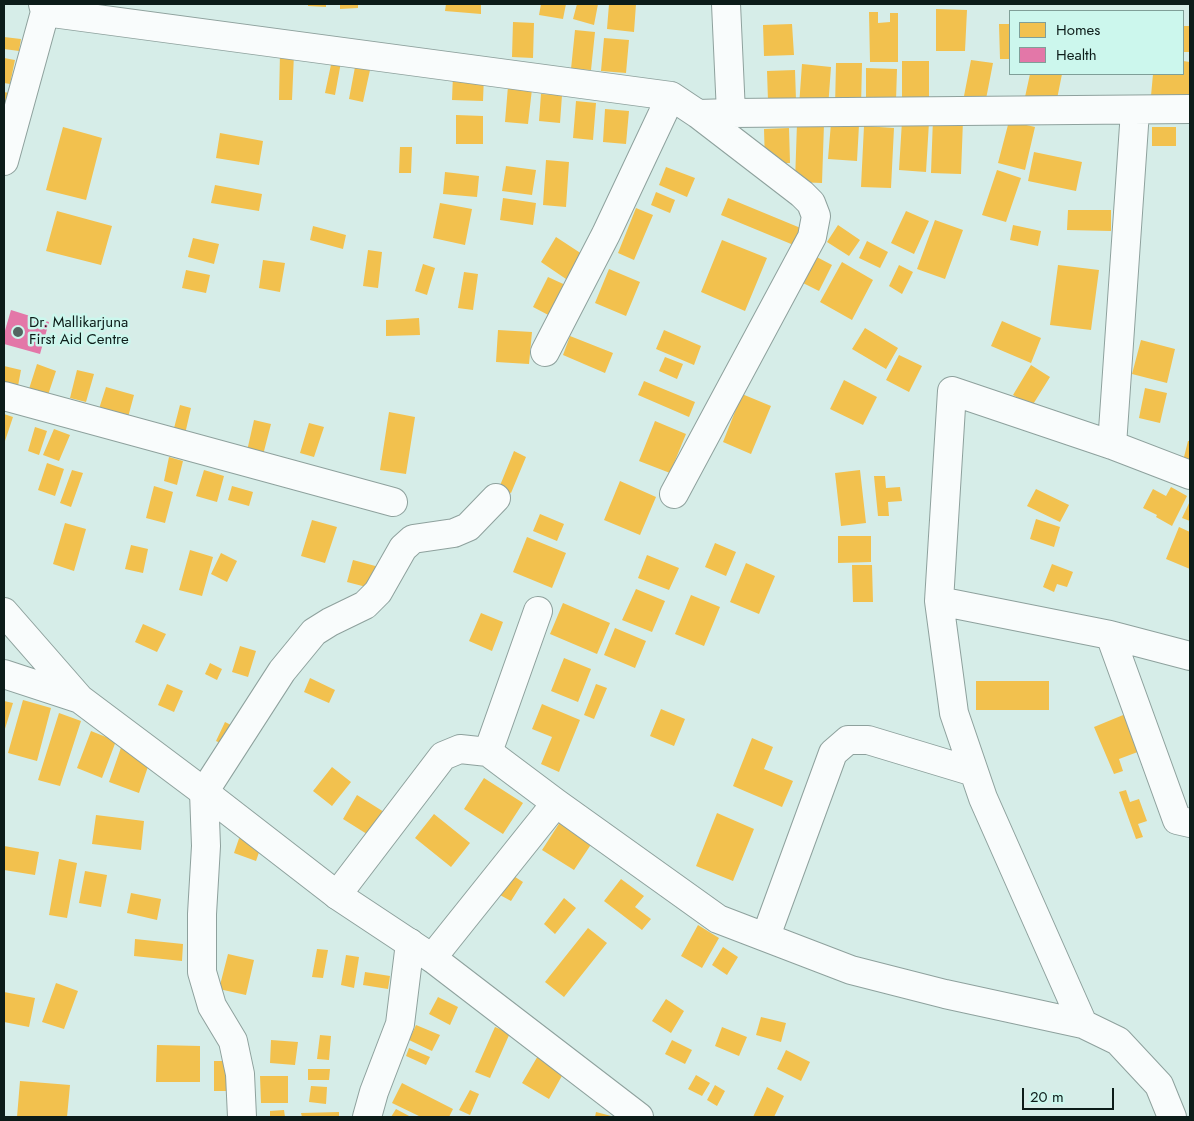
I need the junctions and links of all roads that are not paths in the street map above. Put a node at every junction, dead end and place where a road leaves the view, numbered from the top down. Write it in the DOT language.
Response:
graph roads {
  1 [pos="726,4"];
  2 [pos="44,8"];
  3 [pos="671,96"];
  4 [pos="1190,109"];
  5 [pos="1135,111"];
  6 [pos="731,113"];
  7 [pos="698,114"];
  8 [pos="4,161"];
  9 [pos="545,352"];
  10 [pos="4,396"];
  11 [pos="1112,445"];
  12 [pos="1190,475"];
  13 [pos="674,494"];
  14 [pos="496,498"];
  15 [pos="393,502"];
  16 [pos="939,601"];
  17 [pos="538,611"];
  18 [pos="4,612"];
  19 [pos="1110,635"];
  20 [pos="1190,656"];
  21 [pos="4,674"];
  22 [pos="80,699"];
  23 [pos="488,752"];
  24 [pos="974,772"];
  25 [pos="204,792"];
  26 [pos="556,803"];
  27 [pos="1190,823"];
  28 [pos="337,895"];
  29 [pos="766,936"];
  30 [pos="421,950"];
  31 [pos="1083,1024"];
  32 [pos="242,1117"];
  33 [pos="367,1117"];
  34 [pos="639,1117"];
  35 [pos="1172,1117"];
  1 -- 6 [label="street"];
  2 -- 3 [label="street"];
  2 -- 8 [label="street"];
  3 -- 7 [label="street"];
  3 -- 9 [label="street"];
  4 -- 5 [label="street"];
  5 -- 6 [label="street"];
  5 -- 11 [label="street"];
  6 -- 7 [label="street"];
  7 -- 13 [label="street"];
  10 -- 15 [label="street"];
  11 -- 12 [label="street"];
  11 -- 16 [label="street"];
  14 -- 25 [label="street"];
  16 -- 19 [label="street"];
  16 -- 24 [label="street"];
  17 -- 23 [label="street"];
  18 -- 22 [label="street"];
  19 -- 20 [label="street"];
  19 -- 27 [label="street"];
  21 -- 22 [label="street"];
  22 -- 25 [label="street"];
  23 -- 26 [label="street"];
  23 -- 28 [label="street"];
  24 -- 29 [label="street"];
  24 -- 31 [label="street"];
  25 -- 28 [label="street"];
  25 -- 32 [label="street"];
  26 -- 29 [label="street"];
  26 -- 30 [label="street"];
  28 -- 30 [label="street"];
  29 -- 31 [label="street"];
  30 -- 33 [label="street"];
  30 -- 34 [label="street"];
  31 -- 35 [label="street"];
}
